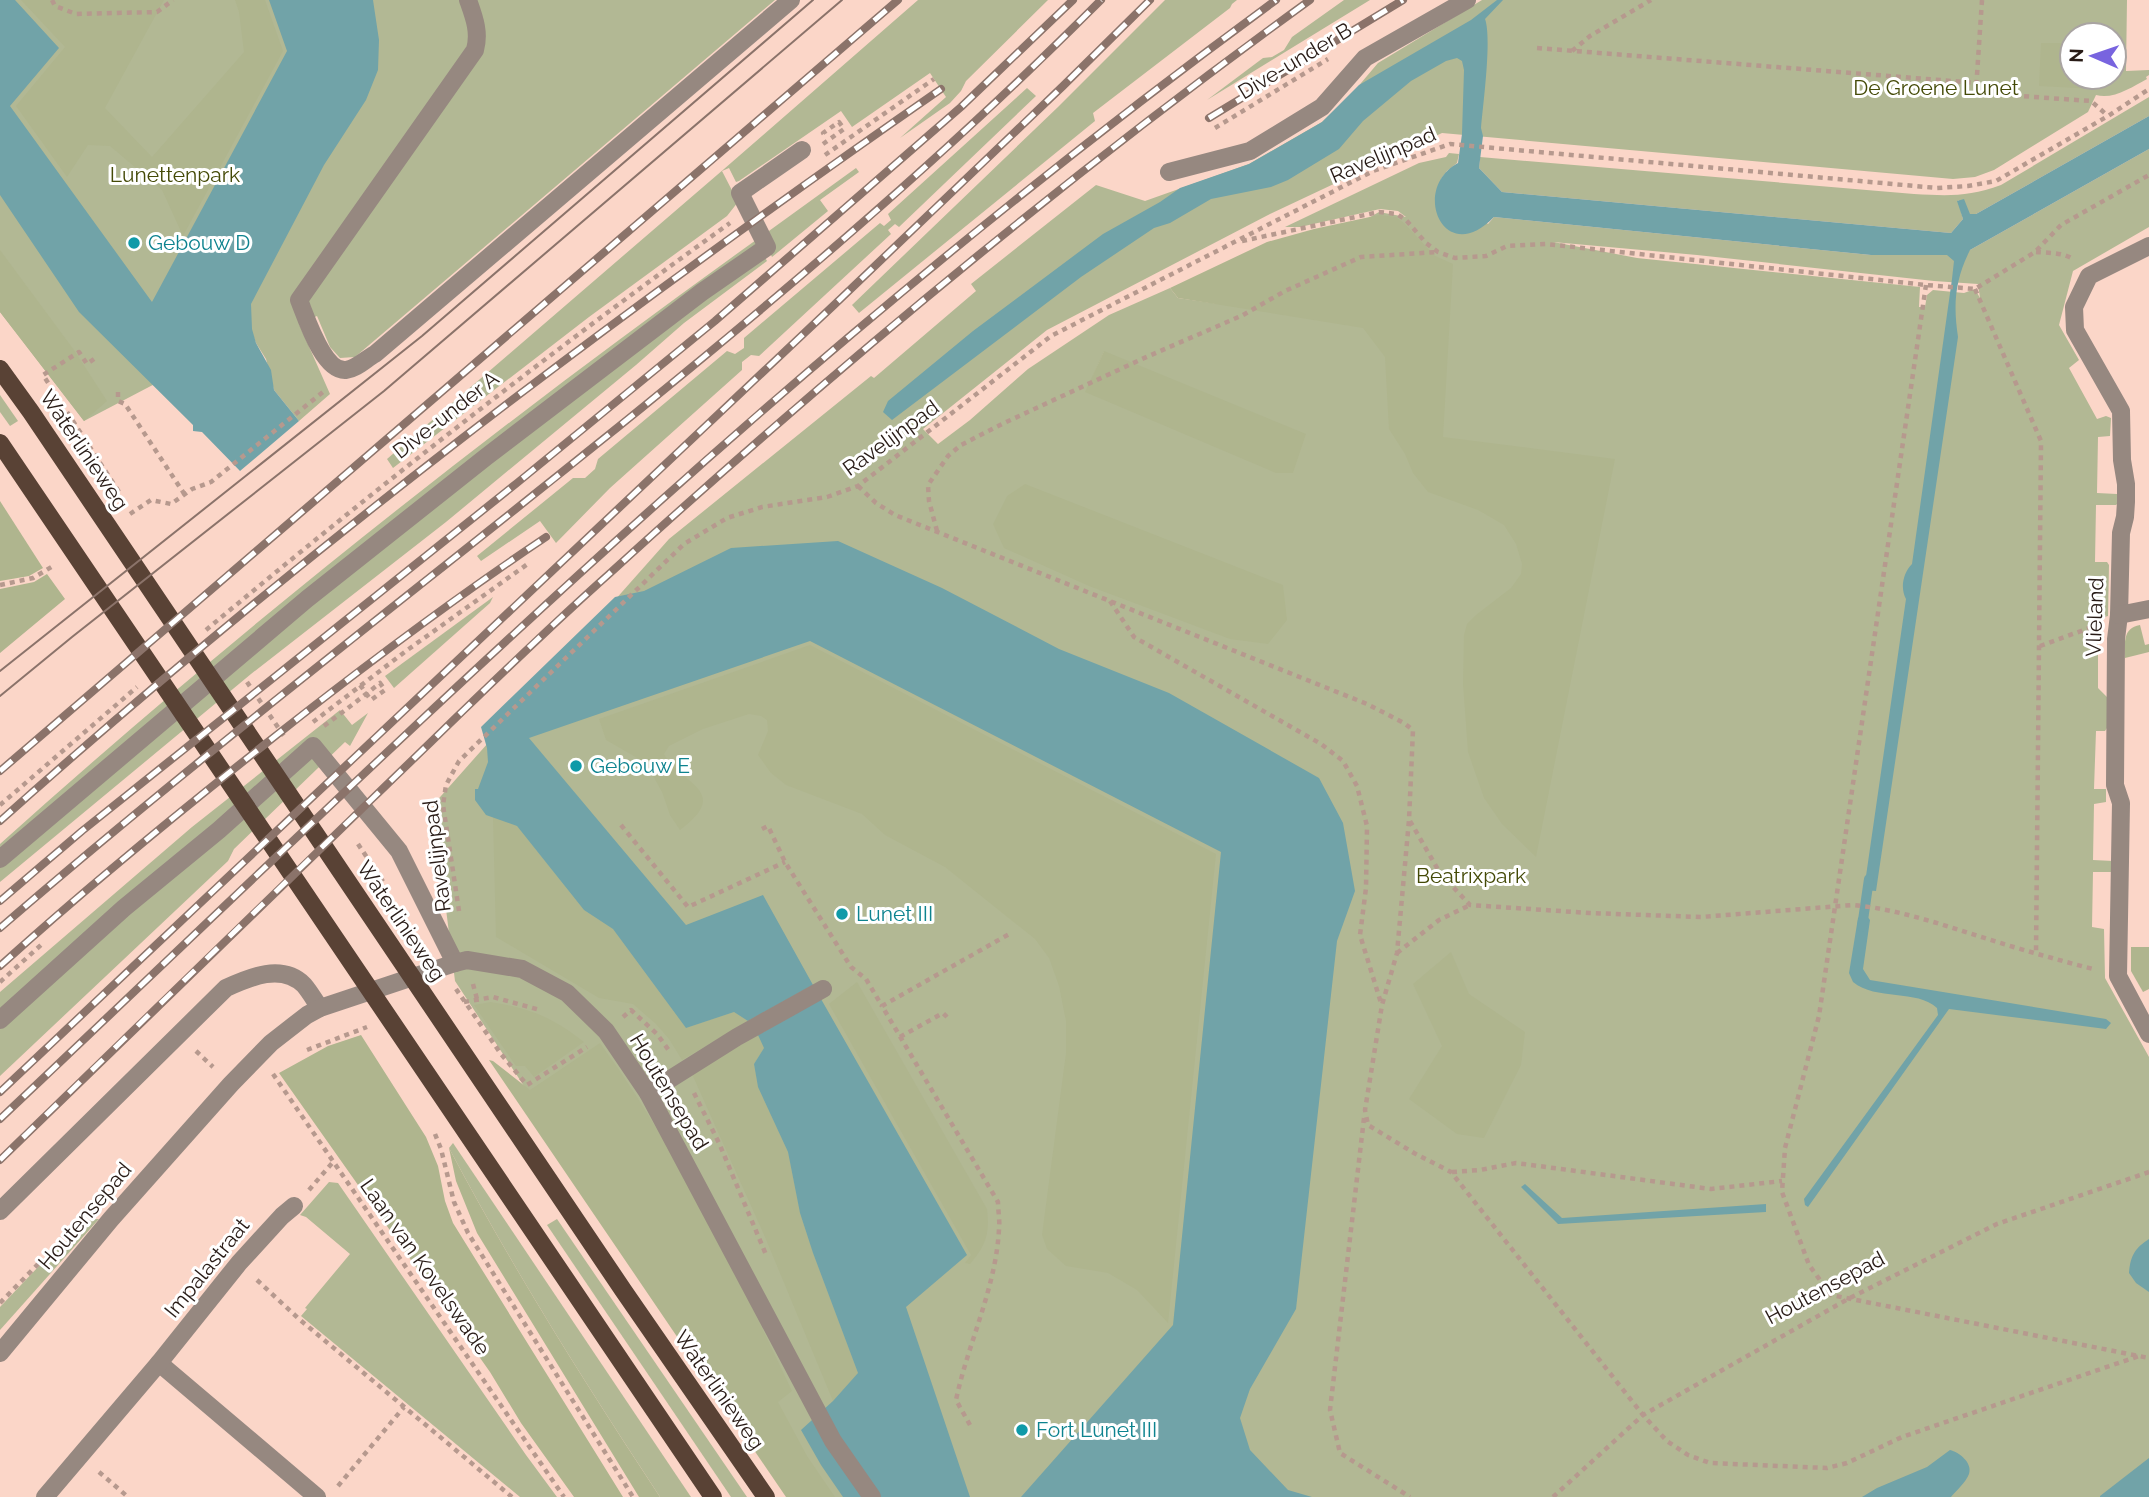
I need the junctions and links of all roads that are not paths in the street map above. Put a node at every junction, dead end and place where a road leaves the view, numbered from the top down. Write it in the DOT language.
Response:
graph roads {
  1 [pos="468,0"];
  2 [pos="791,0"];
  3 [pos="1467,0"];
  4 [pos="802,150"];
  5 [pos="1169,172"];
  6 [pos="2149,246"];
  7 [pos="0,369"];
  8 [pos="0,443"];
  9 [pos="2149,609"];
  10 [pos="2119,615"];
  11 [pos="0,859"];
  12 [pos="455,963"];
  13 [pos="823,989"];
  14 [pos="320,1008"];
  15 [pos="0,1020"];
  16 [pos="2149,1034"];
  17 [pos="648,1093"];
  18 [pos="295,1206"];
  19 [pos="0,1210"];
  20 [pos="0,1353"];
  21 [pos="159,1363"];
  22 [pos="45,1497"];
  23 [pos="317,1497"];
  24 [pos="713,1497"];
  25 [pos="766,1497"];
  26 [pos="872,1497"];
  1 -- 2 [label="street"];
  3 -- 5 [label="street"];
  4 -- 11 [label="street"];
  6 -- 10 [label="street, Vlieland"];
  7 -- 25 [label="main road, Waterlinieweg"];
  8 -- 24 [label="main road"];
  9 -- 10 [label="street"];
  10 -- 16 [label="street, Vlieland"];
  12 -- 14 [label="street, Houtensepad"];
  12 -- 15 [label="street"];
  12 -- 17 [label="street, Houtensepad"];
  13 -- 17 [label="street"];
  14 -- 19 [label="street"];
  14 -- 20 [label="street, Houtensepad"];
  17 -- 26 [label="street, Houtensepad"];
  18 -- 21 [label="street, Impalastraat"];
  21 -- 22 [label="street, Impalastraat"];
  21 -- 23 [label="street"];
}
